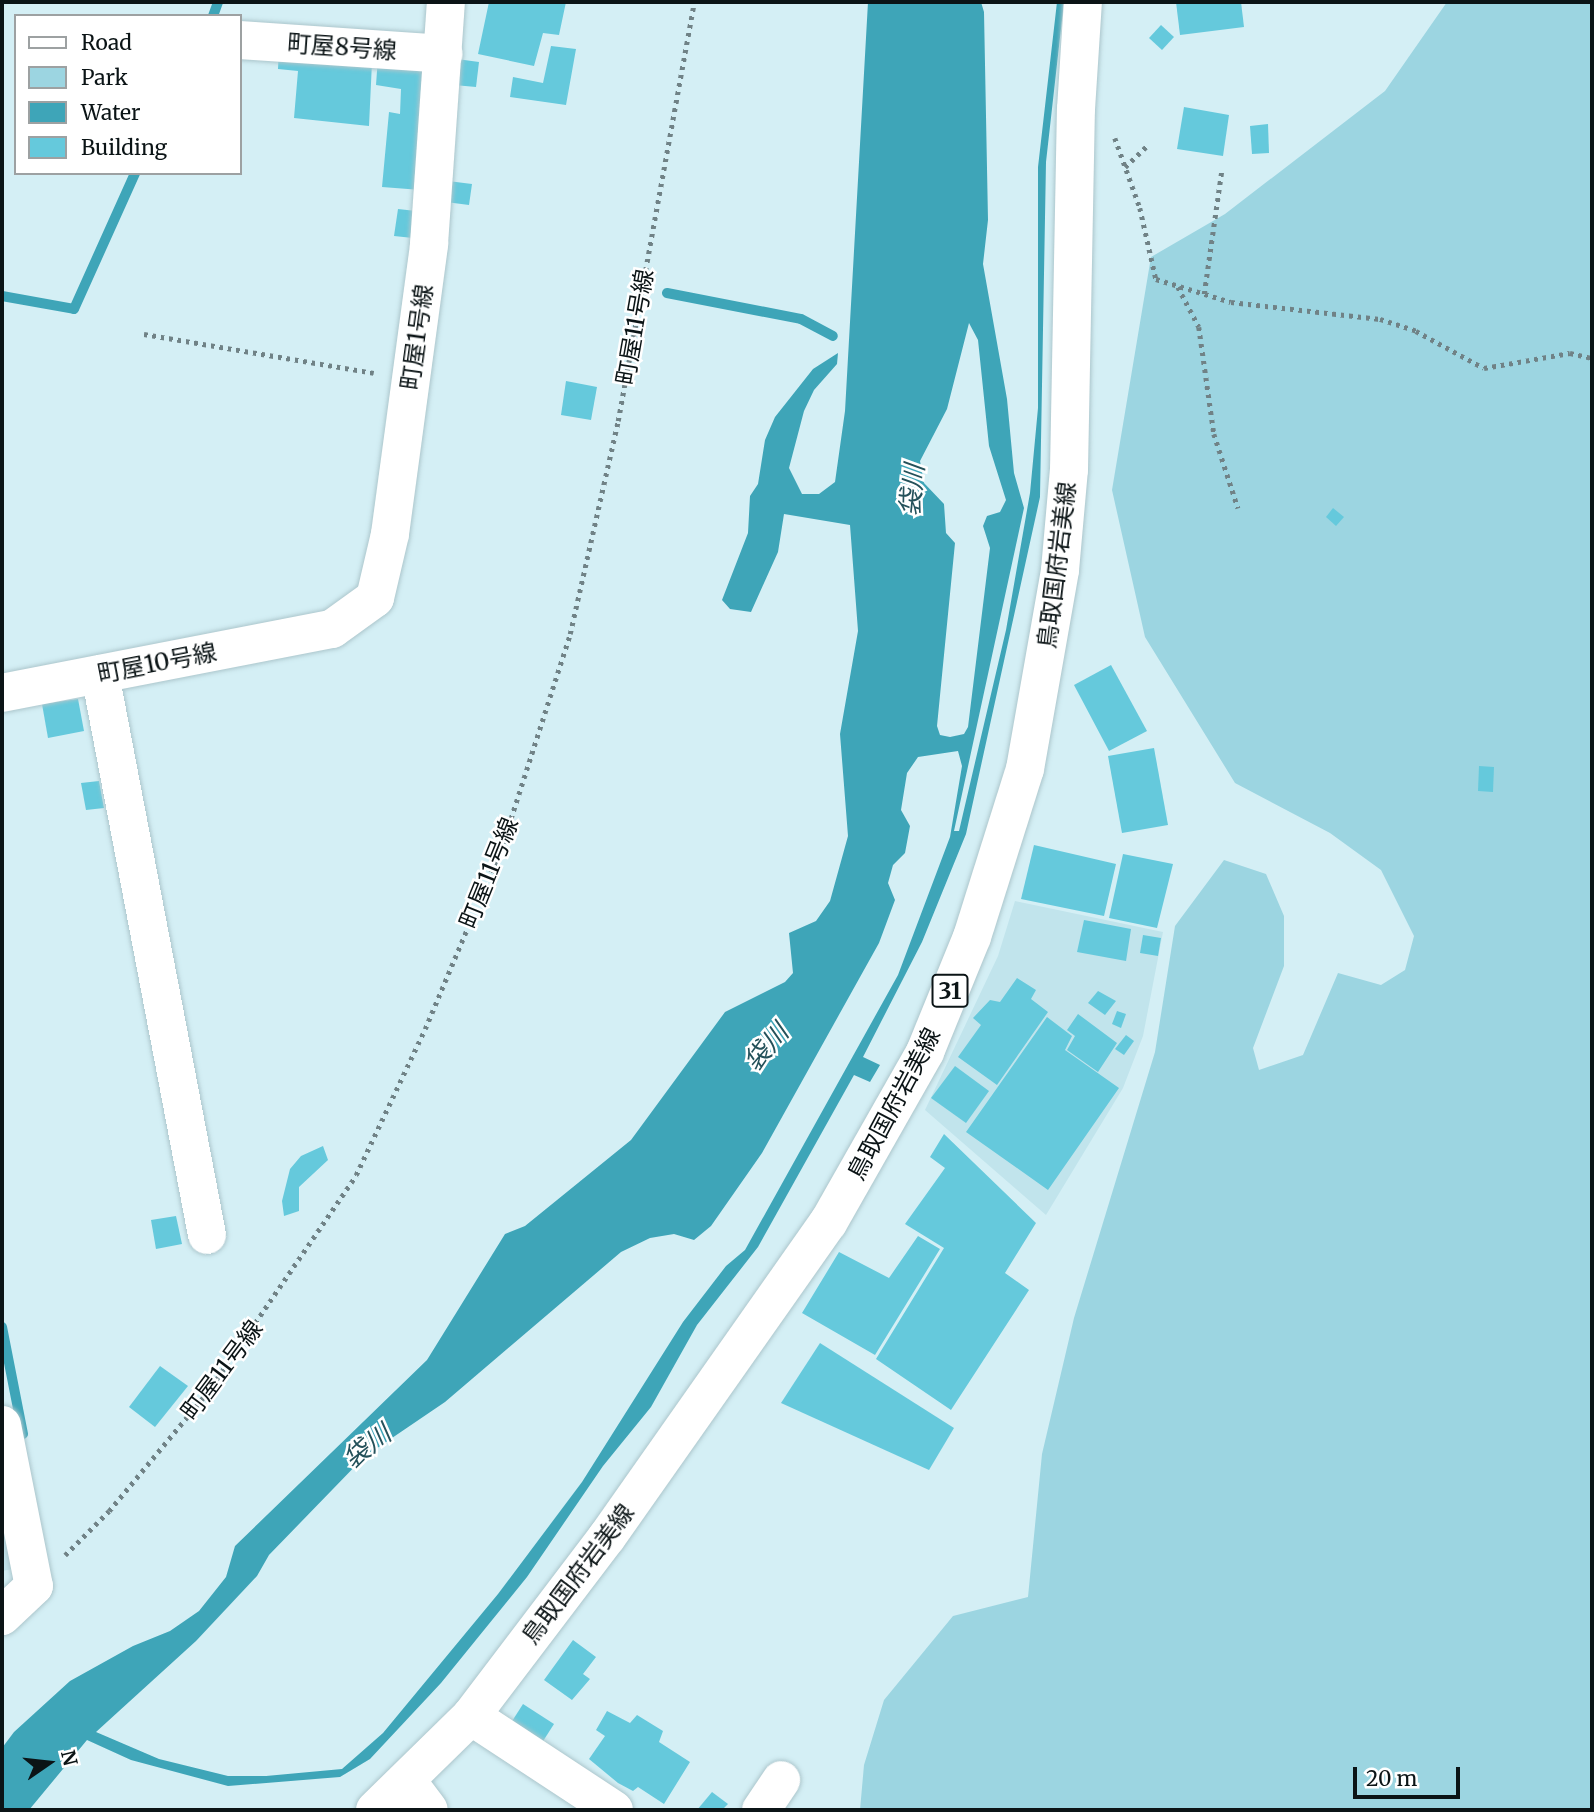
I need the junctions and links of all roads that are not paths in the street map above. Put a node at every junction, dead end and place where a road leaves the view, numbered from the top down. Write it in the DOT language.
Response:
graph roads {
  1 [pos="446,2"];
  2 [pos="1083,2"];
  3 [pos="242,40"];
  4 [pos="444,54"];
  5 [pos="312,633"];
  6 [pos="100,674"];
  7 [pos="2,693"];
  8 [pos="207,1235"];
  9 [pos="2,1425"];
  10 [pos="2,1616"];
  11 [pos="471,1716"];
  12 [pos="418,1796"];
  13 [pos="375,1810"];
  14 [pos="614,1810"];
  1 -- 4 [label="street, 町屋1号線"];
  2 -- 11 [label="street, 鳥取国府岩美線 / 31"];
  3 -- 4 [label="street, 町屋8号線"];
  4 -- 5 [label="street, 町屋1号線"];
  5 -- 6 [label="street, 町屋10号線"];
  6 -- 7 [label="street, 町屋10号線"];
  6 -- 8 [label="street"];
  9 -- 10 [label="street"];
  11 -- 12 [label="street, 鳥取国府岩美線 / 31"];
  11 -- 14 [label="street"];
  12 -- 13 [label="street, 鳥取国府岩美線 / 31"];
}
